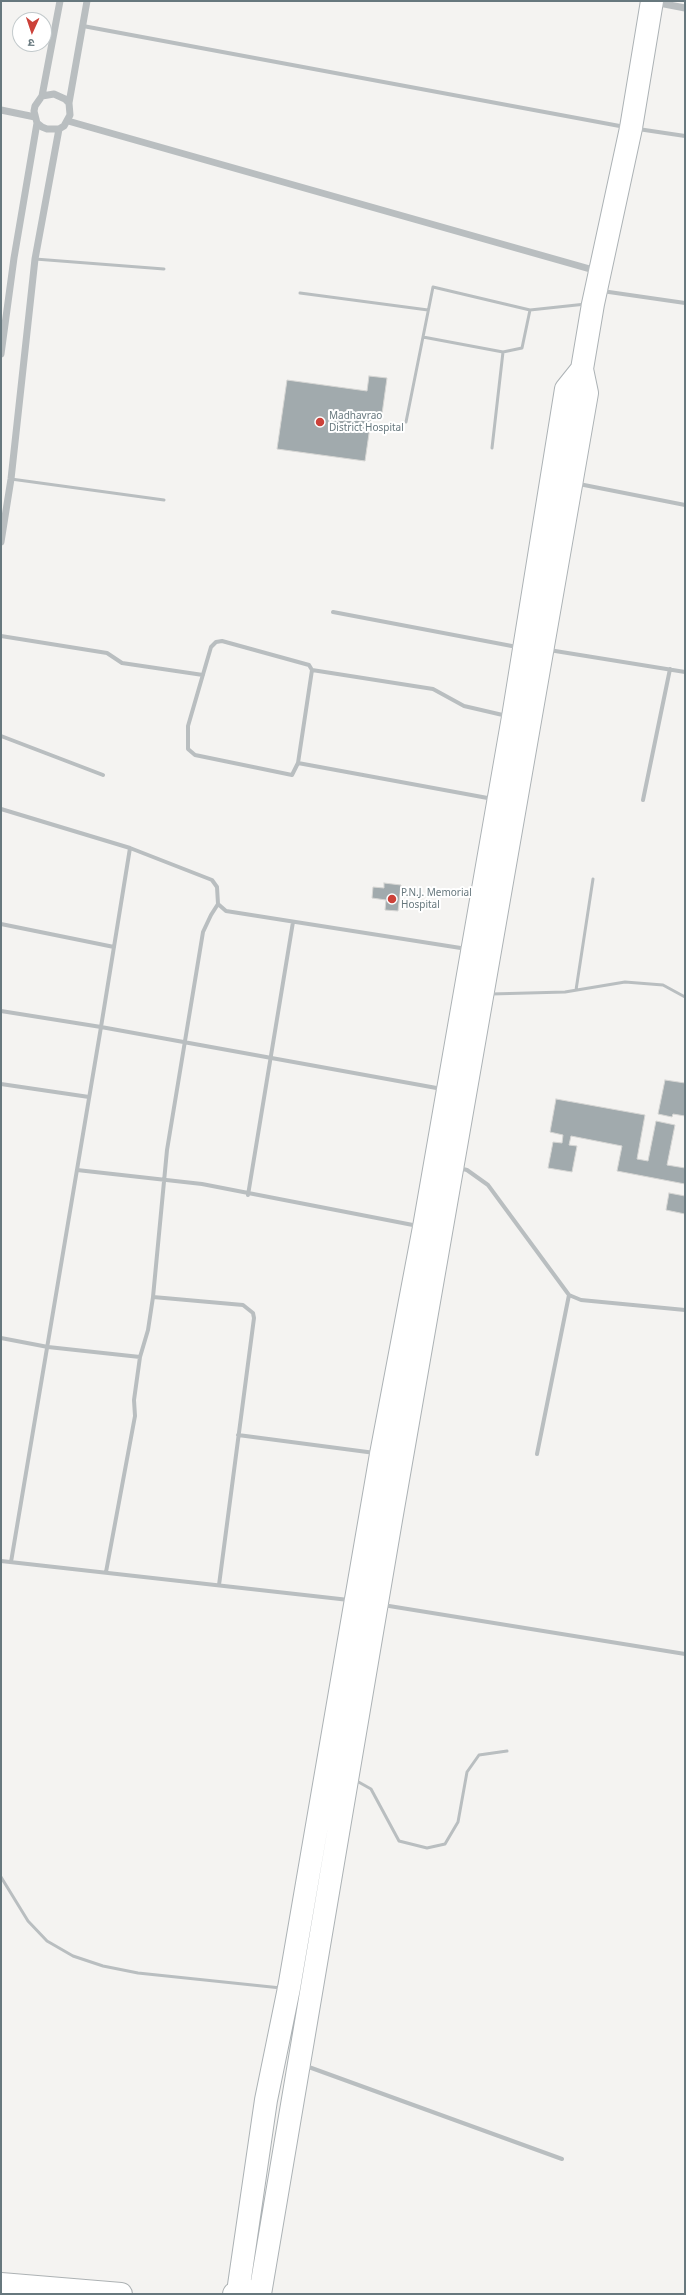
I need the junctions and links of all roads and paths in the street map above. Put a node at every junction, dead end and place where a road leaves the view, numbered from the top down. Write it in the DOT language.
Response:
graph roads {
  1 [pos="60,1"];
  2 [pos="87,1"];
  3 [pos="651,1"];
  4 [pos="685,8"];
  5 [pos="83,26"];
  6 [pos="42,96"];
  7 [pos="69,104"];
  8 [pos="1,110"];
  9 [pos="36,120"];
  10 [pos="68,121"];
  11 [pos="631,128"];
  12 [pos="59,129"];
  13 [pos="685,136"];
  14 [pos="35,259"];
  15 [pos="164,269"];
  16 [pos="597,288"];
  17 [pos="300,293"];
  18 [pos="685,303"];
  19 [pos="428,310"];
  20 [pos="530,310"];
  21 [pos="423,337"];
  22 [pos="503,352"];
  23 [pos="1,354"];
  24 [pos="582,369"];
  25 [pos="406,422"];
  26 [pos="492,448"];
  27 [pos="11,479"];
  28 [pos="570,482"];
  29 [pos="164,500"];
  30 [pos="685,505"];
  31 [pos="1,542"];
  32 [pos="333,612"];
  33 [pos="1,636"];
  34 [pos="534,648"];
  35 [pos="670,669"];
  36 [pos="312,670"];
  37 [pos="685,672"];
  38 [pos="203,675"];
  39 [pos="514,717"];
  40 [pos="1,736"];
  41 [pos="298,764"];
  42 [pos="103,775"];
  43 [pos="499,800"];
  44 [pos="643,800"];
  45 [pos="1,809"];
  46 [pos="130,848"];
  47 [pos="592,879"];
  48 [pos="218,904"];
  49 [pos="293,922"];
  50 [pos="1,924"];
  51 [pos="114,947"];
  52 [pos="471,950"];
  53 [pos="576,990"];
  54 [pos="482,994"];
  55 [pos="685,997"];
  56 [pos="1,1011"];
  57 [pos="101,1027"];
  58 [pos="184,1042"];
  59 [pos="463,1053"];
  60 [pos="273,1057"];
  61 [pos="1,1084"];
  62 [pos="447,1089"];
  63 [pos="89,1097"];
  64 [pos="452,1167"];
  65 [pos="77,1170"];
  66 [pos="164,1180"];
  67 [pos="248,1195"];
  68 [pos="424,1227"];
  69 [pos="569,1295"];
  70 [pos="153,1297"];
  71 [pos="685,1310"];
  72 [pos="1,1338"];
  73 [pos="48,1347"];
  74 [pos="140,1357"];
  75 [pos="238,1435"];
  76 [pos="381,1454"];
  77 [pos="537,1454"];
  78 [pos="1,1561"];
  79 [pos="11,1562"];
  80 [pos="106,1572"];
  81 [pos="219,1585"];
  82 [pos="367,1603"];
  83 [pos="685,1654"];
  84 [pos="506,1751"];
  85 [pos="348,1776"];
  86 [pos="1,1877"];
  87 [pos="300,1989"];
  88 [pos="300,2064"];
  89 [pos="562,2159"];
  90 [pos="1,2284"];
  91 [pos="236,2293"];
  92 [pos="121,2294"];
  93 [pos="260,2294"];
  1 -- 6 [label="street"];
  2 -- 5 [label="street"];
  3 -- 4 [label="street"];
  3 -- 11 [label="main road"];
  5 -- 7 [label="street"];
  5 -- 11 [label="street"];
  6 -- 7 [label="street"];
  6 -- 9 [label="street"];
  7 -- 10 [label="street"];
  8 -- 9 [label="street"];
  9 -- 12 [label="street"];
  9 -- 23 [label="street"];
  10 -- 12 [label="street"];
  10 -- 16 [label="street"];
  11 -- 13 [label="street"];
  11 -- 16 [label="main road"];
  12 -- 14 [label="street"];
  14 -- 15 [label="lane"];
  14 -- 27 [label="street"];
  16 -- 18 [label="street"];
  16 -- 20 [label="lane"];
  16 -- 24 [label="main road"];
  17 -- 19 [label="lane"];
  19 -- 20 [label="lane"];
  19 -- 21 [label="lane"];
  20 -- 22 [label="lane"];
  21 -- 22 [label="lane"];
  21 -- 25 [label="lane"];
  22 -- 26 [label="lane"];
  24 -- 28 [label="main road"];
  24 -- 34 [label="main road"];
  27 -- 29 [label="lane"];
  27 -- 31 [label="street"];
  28 -- 30 [label="street"];
  28 -- 34 [label="main road"];
  32 -- 34 [label="street"];
  33 -- 38 [label="street"];
  34 -- 35 [label="street"];
  34 -- 39 [label="main road"];
  34 -- 54 [label="main road"];
  35 -- 37 [label="street"];
  35 -- 44 [label="street"];
  36 -- 38 [label="street"];
  36 -- 39 [label="street"];
  36 -- 41 [label="street"];
  38 -- 41 [label="street"];
  39 -- 43 [label="main road"];
  40 -- 42 [label="street"];
  41 -- 43 [label="street"];
  43 -- 52 [label="main road"];
  45 -- 46 [label="street"];
  46 -- 48 [label="street"];
  46 -- 51 [label="street"];
  47 -- 53 [label="lane"];
  48 -- 49 [label="street"];
  48 -- 58 [label="street"];
  49 -- 52 [label="street"];
  49 -- 60 [label="street"];
  50 -- 51 [label="street"];
  51 -- 57 [label="street"];
  52 -- 59 [label="main road"];
  53 -- 54 [label="lane"];
  53 -- 55 [label="lane"];
  54 -- 59 [label="main road"];
  56 -- 57 [label="street"];
  57 -- 58 [label="street"];
  57 -- 63 [label="street"];
  58 -- 60 [label="street"];
  58 -- 66 [label="street"];
  59 -- 62 [label="main road"];
  59 -- 64 [label="main road"];
  60 -- 62 [label="street"];
  60 -- 67 [label="street"];
  61 -- 63 [label="street"];
  62 -- 68 [label="main road"];
  63 -- 65 [label="street"];
  64 -- 69 [label="street"];
  64 -- 82 [label="main road"];
  65 -- 66 [label="street"];
  65 -- 73 [label="street"];
  66 -- 67 [label="street"];
  66 -- 70 [label="street"];
  67 -- 68 [label="street"];
  68 -- 76 [label="main road"];
  69 -- 71 [label="street"];
  69 -- 77 [label="street"];
  70 -- 74 [label="street"];
  70 -- 75 [label="street"];
  72 -- 73 [label="street"];
  73 -- 74 [label="street"];
  73 -- 79 [label="street"];
  74 -- 80 [label="street"];
  75 -- 76 [label="street"];
  75 -- 81 [label="street"];
  76 -- 82 [label="main road"];
  78 -- 79 [label="street"];
  79 -- 80 [label="street"];
  80 -- 81 [label="street"];
  81 -- 82 [label="street"];
  82 -- 83 [label="street"];
  82 -- 85 [label="main road"];
  82 -- 87 [label="main road"];
  84 -- 85 [label="lane"];
  85 -- 87 [label="main road"];
  86 -- 87 [label="lane"];
  87 -- 88 [label="main road"];
  87 -- 91 [label="main road"];
  88 -- 89 [label="street"];
  88 -- 93 [label="main road"];
  90 -- 92 [label="main road"];
  91 -- 93 [label="main road"];
}
